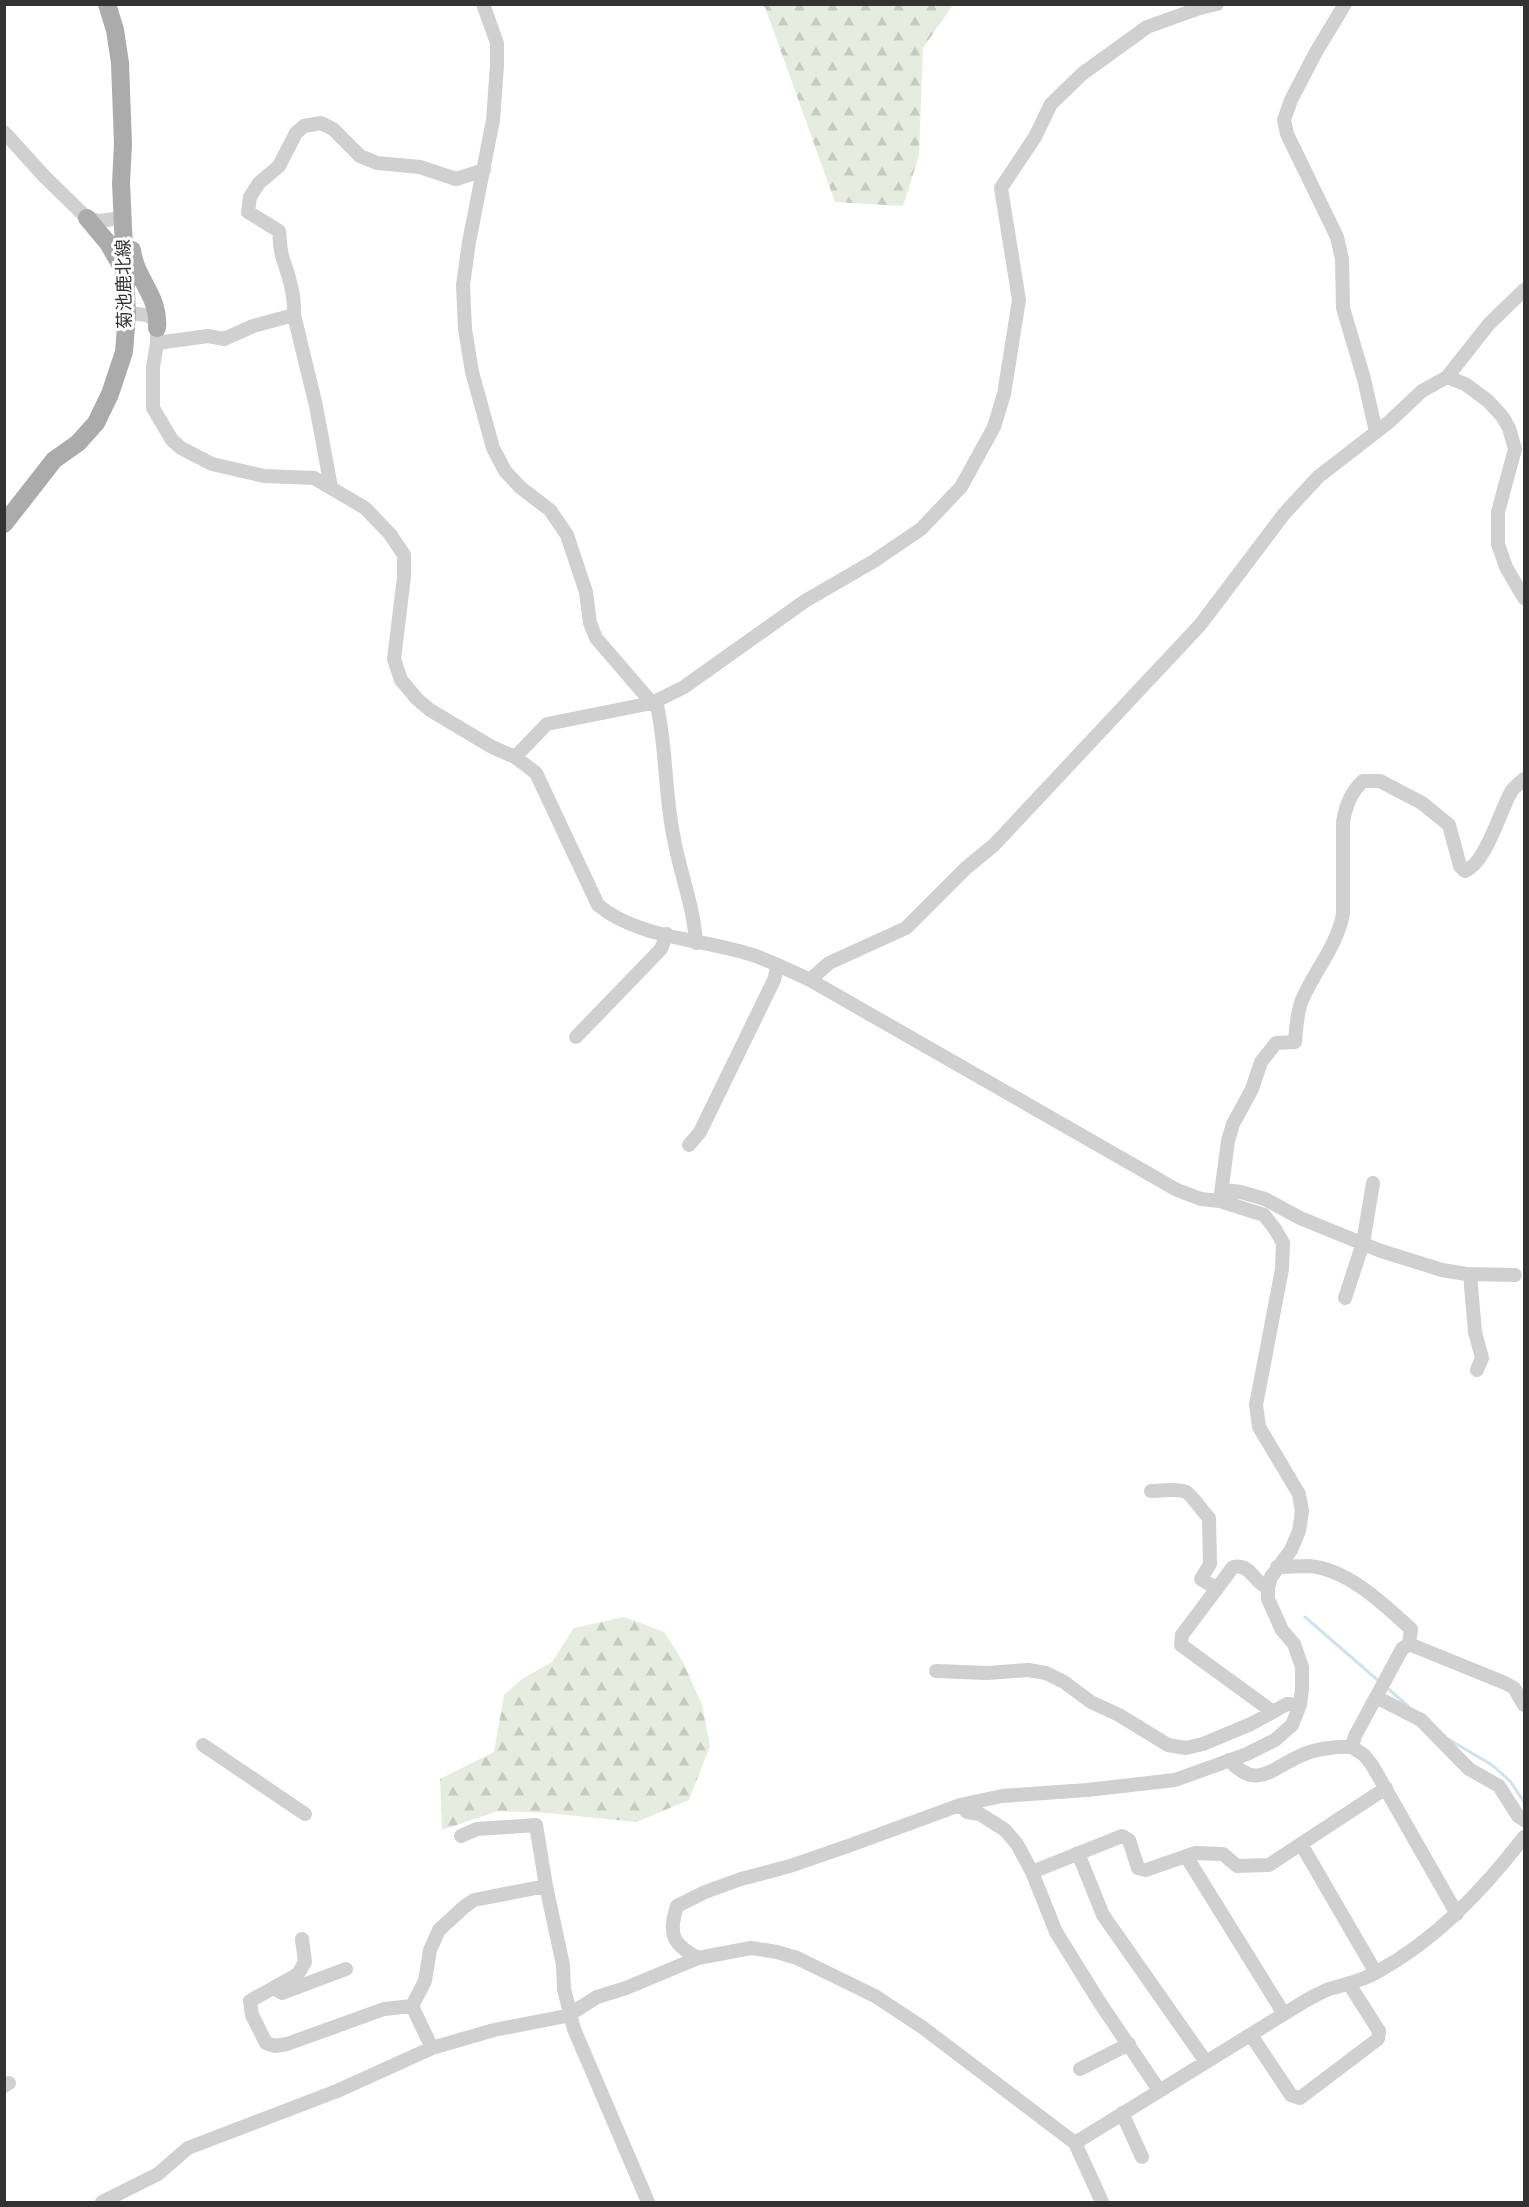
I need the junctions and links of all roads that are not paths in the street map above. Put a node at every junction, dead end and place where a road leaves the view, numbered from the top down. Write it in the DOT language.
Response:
graph roads {
  1 [pos="107,4"];
  2 [pos="483,4"];
  3 [pos="1216,4"];
  4 [pos="1345,4"];
  5 [pos="4,132"];
  6 [pos="484,170"];
  7 [pos="122,212"];
  8 [pos="87,218"];
  9 [pos="126,276"];
  10 [pos="1524,290"];
  11 [pos="127,313"];
  12 [pos="294,315"];
  13 [pos="157,335"];
  14 [pos="1448,377"];
  15 [pos="1376,432"];
  16 [pos="331,487"];
  17 [pos="4,524"];
  18 [pos="1524,598"];
  19 [pos="654,702"];
  20 [pos="515,757"];
  21 [pos="1524,779"];
  22 [pos="667,934"];
  23 [pos="696,943"];
  24 [pos="778,965"];
  25 [pos="810,980"];
  26 [pos="576,1037"];
  27 [pos="689,1145"];
  28 [pos="1373,1184"];
  29 [pos="1222,1196"];
  30 [pos="1363,1243"];
  31 [pos="1470,1274"];
  32 [pos="1515,1275"];
  33 [pos="1345,1298"];
  34 [pos="1476,1370"];
  35 [pos="1151,1491"];
  36 [pos="1277,1567"];
  37 [pos="1217,1588"];
  38 [pos="1268,1588"];
  39 [pos="1409,1644"];
  40 [pos="936,1671"];
  41 [pos="1376,1697"];
  42 [pos="1299,1705"];
  43 [pos="1524,1705"];
  44 [pos="1273,1712"];
  45 [pos="203,1745"];
  46 [pos="1352,1747"];
  47 [pos="1229,1760"];
  48 [pos="1386,1788"];
  49 [pos="960,1805"];
  50 [pos="305,1814"];
  51 [pos="1524,1820"];
  52 [pos="460,1836"];
  53 [pos="1524,1837"];
  54 [pos="1301,1844"];
  55 [pos="1078,1853"];
  56 [pos="1186,1856"];
  57 [pos="1032,1872"];
  58 [pos="546,1886"];
  59 [pos="1457,1914"];
  60 [pos="302,1939"];
  61 [pos="698,1958"];
  62 [pos="346,1969"];
  63 [pos="1376,1973"];
  64 [pos="1349,1984"];
  65 [pos="273,1988"];
  66 [pos="412,2006"];
  67 [pos="570,2014"];
  68 [pos="1284,2014"];
  69 [pos="1251,2035"];
  70 [pos="1129,2044"];
  71 [pos="432,2048"];
  72 [pos="1206,2062"];
  73 [pos="1080,2068"];
  74 [pos="1159,2090"];
  75 [pos="1122,2113"];
  76 [pos="1075,2143"];
  77 [pos="1142,2157"];
  78 [pos="102,2202"];
  79 [pos="648,2202"];
  80 [pos="1102,2202"];
  1 -- 7 [label="main road, 菊池鹿北線"];
  2 -- 6 [label="street"];
  3 -- 19 [label="street"];
  4 -- 15 [label="street"];
  5 -- 8 [label="street"];
  6 -- 12 [label="street"];
  6 -- 19 [label="street"];
  7 -- 8 [label="street"];
  7 -- 9 [label="main road, 菊池鹿北線"];
  7 -- 13 [label="main road"];
  8 -- 9 [label="main road"];
  9 -- 11 [label="main road, 菊池鹿北線"];
  10 -- 14 [label="street"];
  11 -- 13 [label="street"];
  11 -- 17 [label="main road, 菊池鹿北線"];
  12 -- 13 [label="street"];
  12 -- 16 [label="street"];
  13 -- 16 [label="street"];
  14 -- 15 [label="street"];
  14 -- 18 [label="street"];
  15 -- 25 [label="street"];
  16 -- 20 [label="street"];
  19 -- 20 [label="street"];
  19 -- 23 [label="street"];
  20 -- 22 [label="street"];
  21 -- 29 [label="street"];
  22 -- 23 [label="street"];
  22 -- 26 [label="street"];
  23 -- 24 [label="street"];
  24 -- 25 [label="street"];
  24 -- 27 [label="street"];
  25 -- 29 [label="street"];
  28 -- 30 [label="street"];
  29 -- 30 [label="street"];
  29 -- 36 [label="street"];
  30 -- 31 [label="street"];
  30 -- 33 [label="street"];
  31 -- 32 [label="street"];
  31 -- 34 [label="street"];
  35 -- 37 [label="street"];
  36 -- 38 [label="street"];
  36 -- 39 [label="street"];
  37 -- 38 [label="street"];
  37 -- 44 [label="street"];
  38 -- 42 [label="street"];
  39 -- 41 [label="street"];
  39 -- 43 [label="street"];
  40 -- 44 [label="street"];
  41 -- 46 [label="street"];
  41 -- 51 [label="street"];
  42 -- 44 [label="street"];
  42 -- 47 [label="street"];
  45 -- 50 [label="street"];
  46 -- 47 [label="street"];
  46 -- 48 [label="street"];
  47 -- 49 [label="street"];
  48 -- 54 [label="street"];
  48 -- 59 [label="street"];
  49 -- 57 [label="street"];
  49 -- 61 [label="street"];
  52 -- 58 [label="street"];
  53 -- 59 [label="street"];
  54 -- 56 [label="street"];
  54 -- 63 [label="street"];
  55 -- 56 [label="street"];
  55 -- 57 [label="street"];
  55 -- 72 [label="street"];
  56 -- 68 [label="street"];
  57 -- 70 [label="street"];
  58 -- 66 [label="street"];
  58 -- 67 [label="street"];
  59 -- 63 [label="street"];
  60 -- 65 [label="street"];
  61 -- 67 [label="street"];
  61 -- 76 [label="street"];
  62 -- 65 [label="street"];
  63 -- 64 [label="street"];
  64 -- 68 [label="street"];
  64 -- 69 [label="street"];
  65 -- 66 [label="street"];
  66 -- 71 [label="street"];
  67 -- 71 [label="street"];
  67 -- 79 [label="street"];
  68 -- 69 [label="street"];
  69 -- 72 [label="street"];
  70 -- 73 [label="street"];
  70 -- 74 [label="street"];
  71 -- 78 [label="street"];
  72 -- 74 [label="street"];
  74 -- 75 [label="street"];
  75 -- 76 [label="street"];
  75 -- 77 [label="street"];
  76 -- 80 [label="street"];
}
